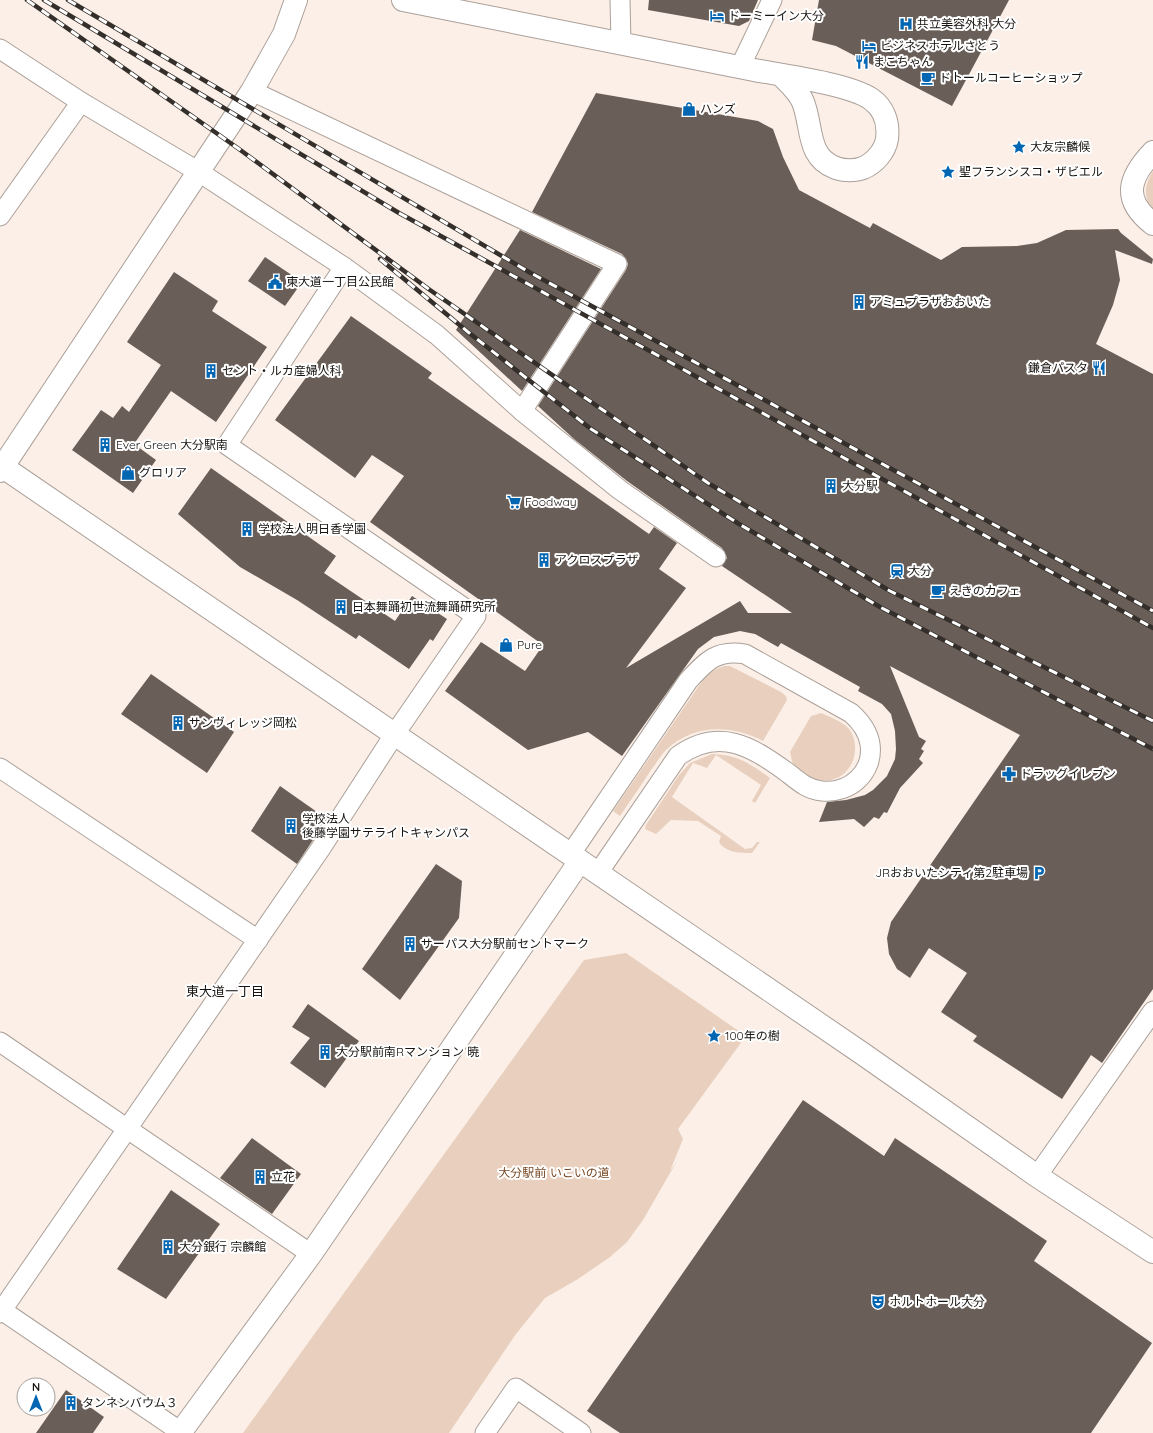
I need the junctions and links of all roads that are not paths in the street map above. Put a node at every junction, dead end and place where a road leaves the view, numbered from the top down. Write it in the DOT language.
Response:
graph roads {
  1 [pos="296,0"];
  2 [pos="403,0"];
  3 [pos="620,0"];
  4 [pos="772,0"];
  5 [pos="621,43"];
  6 [pos="0,49"];
  7 [pos="740,67"];
  8 [pos="781,75"];
  9 [pos="252,91"];
  10 [pos="81,102"];
  11 [pos="1153,152"];
  12 [pos="199,172"];
  13 [pos="0,216"];
  14 [pos="1153,224"];
  15 [pos="344,267"];
  16 [pos="522,411"];
  17 [pos="1,467"];
  18 [pos="716,557"];
  19 [pos="394,735"];
  20 [pos="0,768"];
  21 [pos="575,858"];
  22 [pos="598,873"];
  23 [pos="258,940"];
  24 [pos="1153,1011"];
  25 [pos="0,1042"];
  26 [pos="127,1129"];
  27 [pos="1037,1176"];
  28 [pos="1153,1252"];
  29 [pos="311,1254"];
  30 [pos="1,1311"];
  31 [pos="180,1432"];
  32 [pos="485,1433"];
  33 [pos="581,1433"];
  1 -- 9 [label="street"];
  2 -- 5 [label="street"];
  3 -- 5 [label="street"];
  4 -- 7 [label="street"];
  5 -- 7 [label="street"];
  6 -- 10 [label="street"];
  7 -- 8 [label="street"];
  8 -- 8 [label="street"];
  9 -- 12 [label="street"];
  9 -- 16 [label="street"];
  10 -- 12 [label="street"];
  10 -- 13 [label="street"];
  11 -- 14 [label="street"];
  12 -- 15 [label="street"];
  12 -- 17 [label="street"];
  15 -- 16 [label="street"];
  15 -- 19 [label="street"];
  16 -- 18 [label="street"];
  17 -- 19 [label="street"];
  19 -- 21 [label="street"];
  19 -- 23 [label="street"];
  20 -- 23 [label="street"];
  21 -- 22 [label="street"];
  21 -- 22 [label="street"];
  21 -- 29 [label="street"];
  22 -- 27 [label="street"];
  23 -- 26 [label="street"];
  24 -- 27 [label="street"];
  25 -- 26 [label="street"];
  26 -- 29 [label="street"];
  26 -- 30 [label="street"];
  27 -- 28 [label="street"];
  29 -- 31 [label="street"];
  30 -- 31 [label="street"];
  32 -- 33 [label="street"];
}
